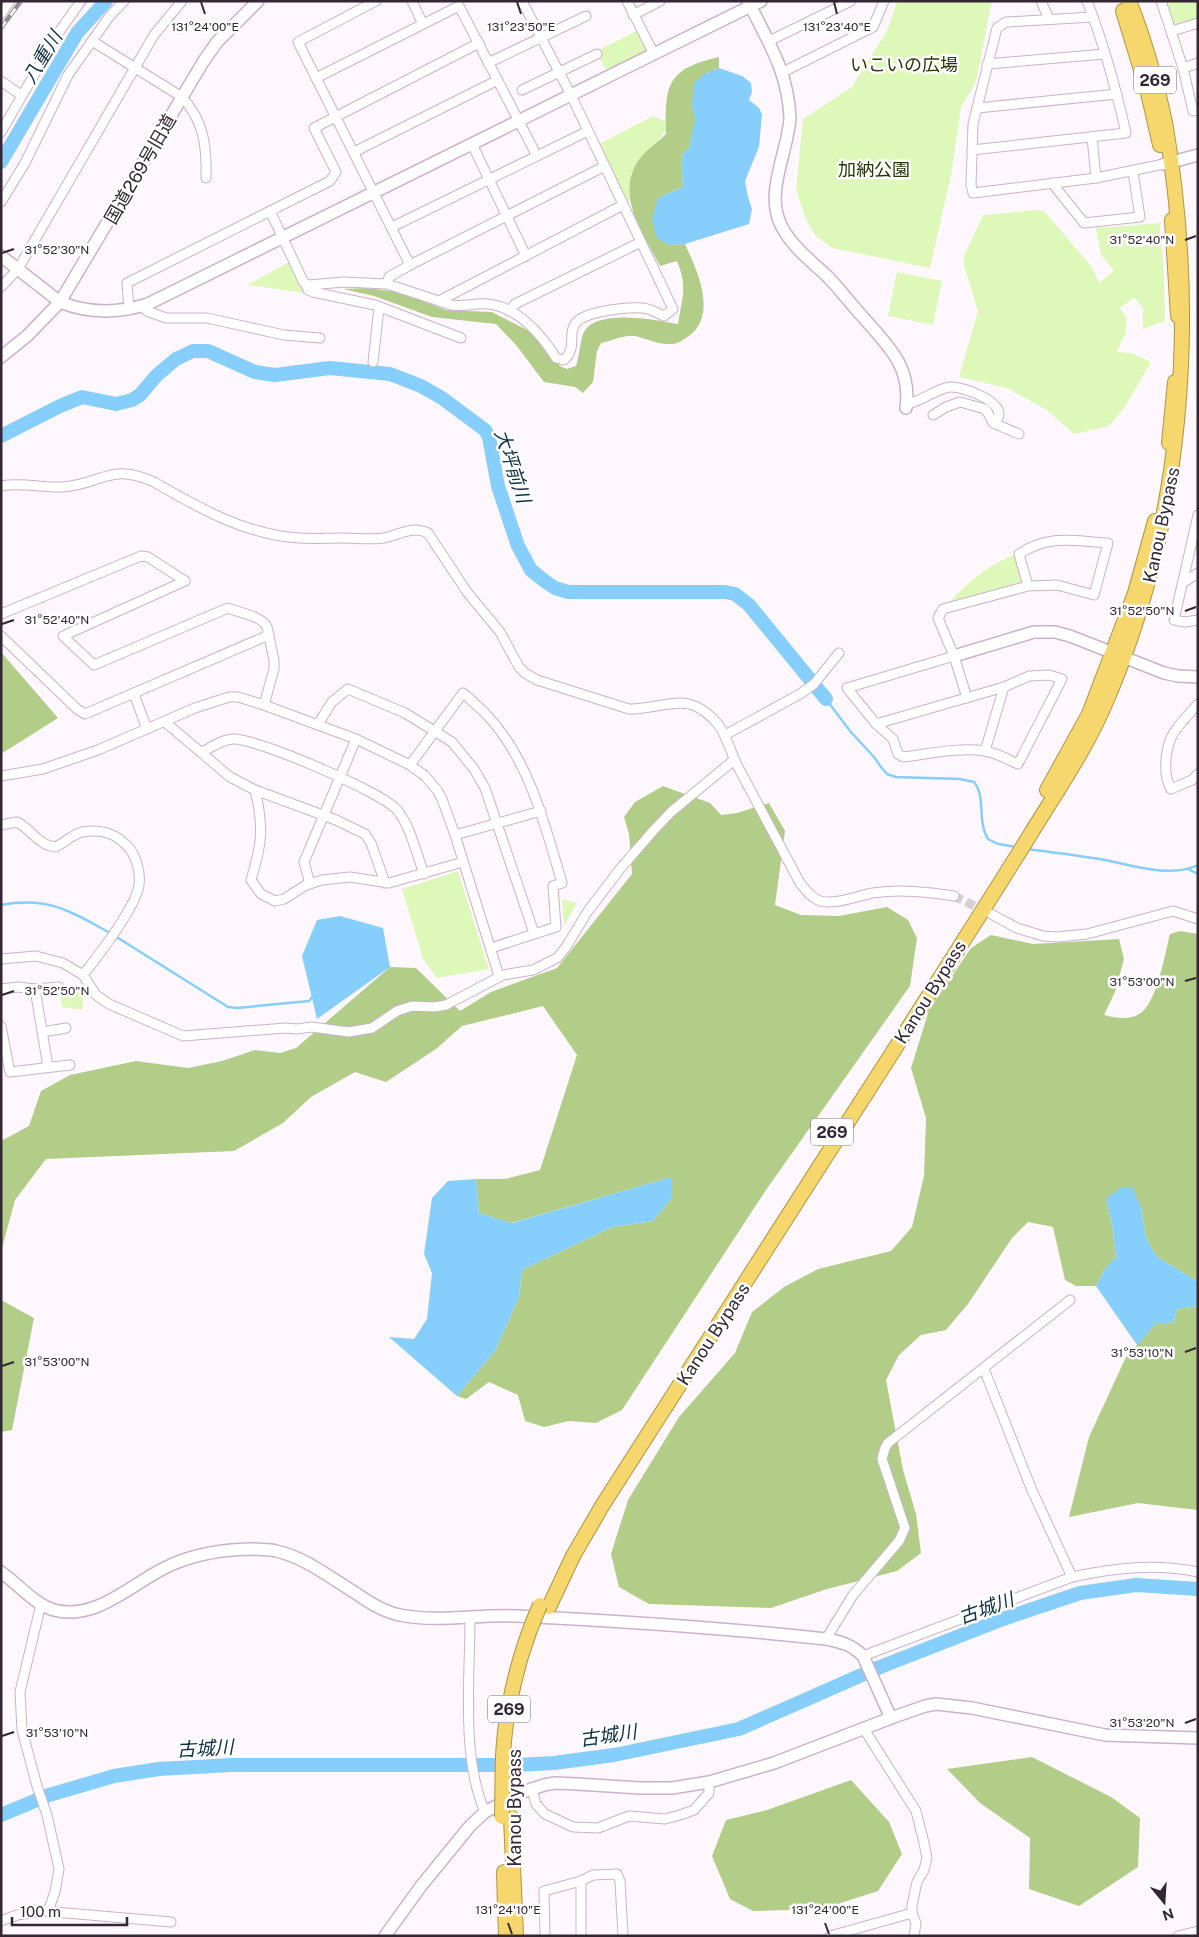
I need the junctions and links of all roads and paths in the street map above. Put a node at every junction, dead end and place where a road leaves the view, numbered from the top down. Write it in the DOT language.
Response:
graph roads {
  1 [pos="10,1"];
  2 [pos="81,1"];
  3 [pos="124,1"];
  4 [pos="182,1"];
  5 [pos="376,1"];
  6 [pos="412,1"];
  7 [pos="522,1"];
  8 [pos="627,1"];
  9 [pos="660,1"];
  10 [pos="851,1"];
  11 [pos="884,1"];
  12 [pos="1041,1"];
  13 [pos="1087,1"];
  14 [pos="1120,1"];
  15 [pos="1129,1"];
  16 [pos="1161,1"];
  17 [pos="257,2"];
  18 [pos="753,3"];
  19 [pos="1,14"];
  20 [pos="633,15"];
  21 [pos="586,16"];
  22 [pos="1093,17"];
  23 [pos="1049,19"];
  24 [pos="1198,23"];
  25 [pos="423,24"];
  26 [pos="1172,31"];
  27 [pos="540,37"];
  28 [pos="92,41"];
  29 [pos="768,41"];
  30 [pos="479,43"];
  31 [pos="597,54"];
  32 [pos="654,54"];
  33 [pos="1105,54"];
  34 [pos="488,63"];
  35 [pos="1198,63"];
  36 [pos="987,64"];
  37 [pos="135,67"];
  38 [pos="1184,68"];
  39 [pos="783,72"];
  40 [pos="559,73"];
  41 [pos="316,78"];
  42 [pos="498,80"];
  43 [pos="1,81"];
  44 [pos="522,90"];
  45 [pos="1117,94"];
  46 [pos="21,95"];
  47 [pos="571,96"];
  48 [pos="182,97"];
  49 [pos="977,108"];
  50 [pos="1198,110"];
  51 [pos="336,116"];
  52 [pos="519,121"];
  53 [pos="588,131"];
  54 [pos="1,132"];
  55 [pos="1092,137"];
  56 [pos="472,144"];
  57 [pos="972,150"];
  58 [pos="354,152"];
  59 [pos="1198,155"];
  60 [pos="537,156"];
  61 [pos="1169,163"];
  62 [pos="605,166"];
  63 [pos="1132,172"];
  64 [pos="206,178"];
  65 [pos="1096,178"];
  66 [pos="489,179"];
  67 [pos="1052,183"];
  68 [pos="374,193"];
  69 [pos="1,202"];
  70 [pos="623,205"];
  71 [pos="270,211"];
  72 [pos="507,216"];
  73 [pos="392,227"];
  74 [pos="283,237"];
  75 [pos="641,242"];
  76 [pos="1,256"];
  77 [pos="526,256"];
  78 [pos="410,264"];
  79 [pos="18,269"];
  80 [pos="306,284"];
  81 [pos="387,284"];
  82 [pos="1,287"];
  83 [pos="439,301"];
  84 [pos="60,302"];
  85 [pos="142,306"];
  86 [pos="379,308"];
  87 [pos="129,310"];
  88 [pos="509,311"];
  89 [pos="320,338"];
  90 [pos="461,338"];
  91 [pos="1,357"];
  92 [pos="373,362"];
  93 [pos="907,406"];
  94 [pos="933,415"];
  95 [pos="992,419"];
  96 [pos="1019,434"];
  97 [pos="1,486"];
  98 [pos="1197,518"];
  99 [pos="1198,573"];
  100 [pos="1184,582"];
  101 [pos="1028,586"];
  102 [pos="1,614"];
  103 [pos="1198,620"];
  104 [pos="269,635"];
  105 [pos="1,636"];
  106 [pos="838,653"];
  107 [pos="1119,655"];
  108 [pos="954,656"];
  109 [pos="1198,677"];
  110 [pos="1004,687"];
  111 [pos="134,694"];
  112 [pos="967,698"];
  113 [pos="1198,704"];
  114 [pos="264,705"];
  115 [pos="165,722"];
  116 [pos="318,724"];
  117 [pos="876,724"];
  118 [pos="147,729"];
  119 [pos="436,732"];
  120 [pos="725,735"];
  121 [pos="356,739"];
  122 [pos="985,751"];
  123 [pos="202,752"];
  124 [pos="734,760"];
  125 [pos="410,765"];
  126 [pos="1198,774"];
  127 [pos="1,776"];
  128 [pos="340,777"];
  129 [pos="254,790"];
  130 [pos="541,811"];
  131 [pos="323,816"];
  132 [pos="497,824"];
  133 [pos="1,825"];
  134 [pos="456,836"];
  135 [pos="463,862"];
  136 [pos="424,874"];
  137 [pos="385,883"];
  138 [pos="310,884"];
  139 [pos="954,896"];
  140 [pos="991,914"];
  141 [pos="1198,919"];
  142 [pos="534,934"];
  143 [pos="490,948"];
  144 [pos="1,959"];
  145 [pos="84,975"];
  146 [pos="499,976"];
  147 [pos="59,987"];
  148 [pos="1,989"];
  149 [pos="35,989"];
  150 [pos="1,1026"];
  151 [pos="66,1028"];
  152 [pos="43,1032"];
  153 [pos="3,1048"];
  154 [pos="70,1065"];
  155 [pos="48,1067"];
  156 [pos="1070,1300"];
  157 [pos="984,1369"];
  158 [pos="1,1572"];
  159 [pos="1198,1572"];
  160 [pos="1072,1577"];
  161 [pos="40,1604"];
  162 [pos="470,1618"];
  163 [pos="826,1639"];
  164 [pos="865,1658"];
  165 [pos="891,1718"];
  166 [pos="864,1729"];
  167 [pos="1198,1738"];
  168 [pos="709,1782"];
  169 [pos="532,1789"];
  170 [pos="485,1812"];
  171 [pos="507,1817"];
  172 [pos="581,1881"];
  173 [pos="48,1911"];
  174 [pos="912,1913"];
  175 [pos="1,1921"];
  176 [pos="171,1922"];
  177 [pos="1198,1931"];
  178 [pos="385,1936"];
  179 [pos="506,1936"];
  180 [pos="516,1936"];
  181 [pos="545,1936"];
  182 [pos="581,1936"];
  183 [pos="623,1936"];
  184 [pos="830,1936"];
  185 [pos="914,1936"];
  186 [pos="1178,1936"];
  1 -- 19 [label="street"];
  2 -- 46 [label="street"];
  3 -- 28 [label="street"];
  4 -- 37 [label="street"];
  5 -- 41 [label="street"];
  6 -- 25 [label="street"];
  7 -- 27 [label="street"];
  8 -- 20 [label="street"];
  9 -- 20 [label="street"];
  10 -- 29 [label="street"];
  11 -- 39 [label="street"];
  12 -- 23 [label="street"];
  13 -- 22 [label="street"];
  14 -- 61 [label="highway, Kanou Bypass / 269"];
  15 -- 61 [label="highway, Kanou Bypass / 269"];
  16 -- 26 [label="street"];
  17 -- 48 [label="street, 国道269号旧道"];
  18 -- 29 [label="street"];
  18 -- 32 [label="street"];
  20 -- 32 [label="street"];
  21 -- 27 [label="street"];
  22 -- 23 [label="street"];
  22 -- 33 [label="street"];
  23 -- 36 [label="street"];
  24 -- 26 [label="street"];
  25 -- 30 [label="street"];
  25 -- 41 [label="street"];
  26 -- 38 [label="street"];
  27 -- 34 [label="street"];
  27 -- 40 [label="street"];
  28 -- 37 [label="street"];
  28 -- 69 [label="street"];
  29 -- 39 [label="street"];
  30 -- 34 [label="street"];
  30 -- 51 [label="street"];
  31 -- 40 [label="street"];
  32 -- 47 [label="street"];
  33 -- 36 [label="street"];
  33 -- 45 [label="street"];
  34 -- 42 [label="street"];
  35 -- 38 [label="street"];
  36 -- 49 [label="street"];
  37 -- 48 [label="street"];
  37 -- 79 [label="street"];
  38 -- 50 [label="street"];
  39 -- 93 [label="street"];
  40 -- 44 [label="street"];
  40 -- 47 [label="street"];
  41 -- 51 [label="street"];
  42 -- 52 [label="street"];
  42 -- 58 [label="street"];
  43 -- 46 [label="street"];
  45 -- 49 [label="street"];
  45 -- 55 [label="street"];
  46 -- 54 [label="street"];
  47 -- 52 [label="street"];
  47 -- 53 [label="street"];
  48 -- 64 [label="street"];
  48 -- 84 [label="street, 国道269号旧道"];
  49 -- 57 [label="street"];
  51 -- 58 [label="street"];
  51 -- 71 [label="street"];
  52 -- 56 [label="street"];
  52 -- 60 [label="street"];
  53 -- 60 [label="street"];
  53 -- 62 [label="street"];
  55 -- 57 [label="street"];
  55 -- 65 [label="street"];
  56 -- 66 [label="street"];
  56 -- 68 [label="street"];
  57 -- 67 [label="street"];
  58 -- 68 [label="street"];
  59 -- 61 [label="street"];
  60 -- 66 [label="street"];
  61 -- 63 [label="street"];
  61 -- 107 [label="highway, Kanou Bypass / 269"];
  62 -- 70 [label="street"];
  62 -- 72 [label="street"];
  63 -- 65 [label="street"];
  63 -- 67 [label="street"];
  65 -- 67 [label="street"];
  66 -- 72 [label="street"];
  66 -- 73 [label="street"];
  68 -- 73 [label="street"];
  68 -- 74 [label="street"];
  70 -- 75 [label="street"];
  70 -- 77 [label="street"];
  71 -- 74 [label="street"];
  71 -- 87 [label="street"];
  72 -- 77 [label="street"];
  72 -- 78 [label="street"];
  73 -- 78 [label="street"];
  74 -- 80 [label="street"];
  74 -- 85 [label="street"];
  75 -- 88 [label="street"];
  75 -- 88 [label="street"];
  76 -- 79 [label="street"];
  77 -- 83 [label="street"];
  78 -- 81 [label="street"];
  79 -- 82 [label="street"];
  79 -- 84 [label="street"];
  80 -- 81 [label="street"];
  80 -- 86 [label="street"];
  81 -- 83 [label="street"];
  83 -- 88 [label="street"];
  84 -- 87 [label="street"];
  84 -- 91 [label="street, 国道269号旧道"];
  85 -- 87 [label="street"];
  85 -- 89 [label="street"];
  86 -- 90 [label="street"];
  86 -- 92 [label="street"];
  93 -- 95 [label="street"];
  94 -- 95 [label="street"];
  95 -- 96 [label="street"];
  97 -- 120 [label="street"];
  98 -- 100 [label="street"];
  99 -- 100 [label="street"];
  100 -- 103 [label="street"];
  101 -- 101 [label="street"];
  101 -- 108 [label="street"];
  102 -- 104 [label="street"];
  104 -- 111 [label="street"];
  104 -- 114 [label="street"];
  105 -- 111 [label="street"];
  106 -- 120 [label="street"];
  107 -- 108 [label="street"];
  107 -- 109 [label="street"];
  107 -- 171 [label="highway, Kanou Bypass / 269, bridge"];
  108 -- 112 [label="street"];
  108 -- 117 [label="street"];
  110 -- 112 [label="street"];
  110 -- 122 [label="street"];
  110 -- 122 [label="street"];
  111 -- 118 [label="street"];
  112 -- 117 [label="street"];
  113 -- 126 [label="street"];
  114 -- 115 [label="street"];
  114 -- 116 [label="street"];
  115 -- 118 [label="street"];
  115 -- 123 [label="street"];
  116 -- 119 [label="street"];
  116 -- 121 [label="street"];
  117 -- 122 [label="street"];
  118 -- 127 [label="street"];
  119 -- 125 [label="street"];
  119 -- 130 [label="street"];
  119 -- 132 [label="street"];
  120 -- 124 [label="street"];
  121 -- 125 [label="street"];
  121 -- 128 [label="street"];
  123 -- 128 [label="street"];
  123 -- 129 [label="street"];
  124 -- 139 [label="street"];
  124 -- 146 [label="street"];
  125 -- 134 [label="street"];
  128 -- 131 [label="street"];
  128 -- 136 [label="street"];
  129 -- 131 [label="street"];
  129 -- 138 [label="street"];
  130 -- 132 [label="street"];
  130 -- 142 [label="street"];
  131 -- 137 [label="street"];
  131 -- 138 [label="street"];
  132 -- 134 [label="street"];
  132 -- 142 [label="street"];
  133 -- 145 [label="street"];
  134 -- 135 [label="street"];
  135 -- 136 [label="street"];
  135 -- 143 [label="street"];
  136 -- 137 [label="street"];
  137 -- 138 [label="street"];
  140 -- 141 [label="street"];
  142 -- 143 [label="street"];
  143 -- 146 [label="street"];
  144 -- 145 [label="street"];
  145 -- 146 [label="street"];
  147 -- 149 [label="street"];
  148 -- 149 [label="street"];
  149 -- 152 [label="street"];
  150 -- 153 [label="street"];
  151 -- 152 [label="street"];
  152 -- 155 [label="street"];
  153 -- 155 [label="street"];
  154 -- 155 [label="street"];
  156 -- 157 [label="street"];
  157 -- 160 [label="street"];
  157 -- 163 [label="street"];
  158 -- 161 [label="street"];
  159 -- 160 [label="street"];
  160 -- 164 [label="street"];
  161 -- 162 [label="street"];
  161 -- 173 [label="street"];
  162 -- 163 [label="street"];
  162 -- 170 [label="street"];
  163 -- 164 [label="street"];
  164 -- 165 [label="street"];
  165 -- 166 [label="street"];
  165 -- 167 [label="street"];
  166 -- 168 [label="street"];
  166 -- 174 [label="street"];
  168 -- 169 [label="street"];
  168 -- 169 [label="street"];
  169 -- 170 [label="street"];
  170 -- 178 [label="street"];
  171 -- 179 [label="highway, Kanou Bypass / 269"];
  171 -- 180 [label="highway, Kanou Bypass / 269"];
  172 -- 181 [label="street"];
  172 -- 182 [label="street"];
  172 -- 183 [label="street"];
  173 -- 175 [label="street"];
  173 -- 176 [label="street"];
  174 -- 184 [label="street"];
  174 -- 185 [label="street"];
  177 -- 186 [label="street"];
}
